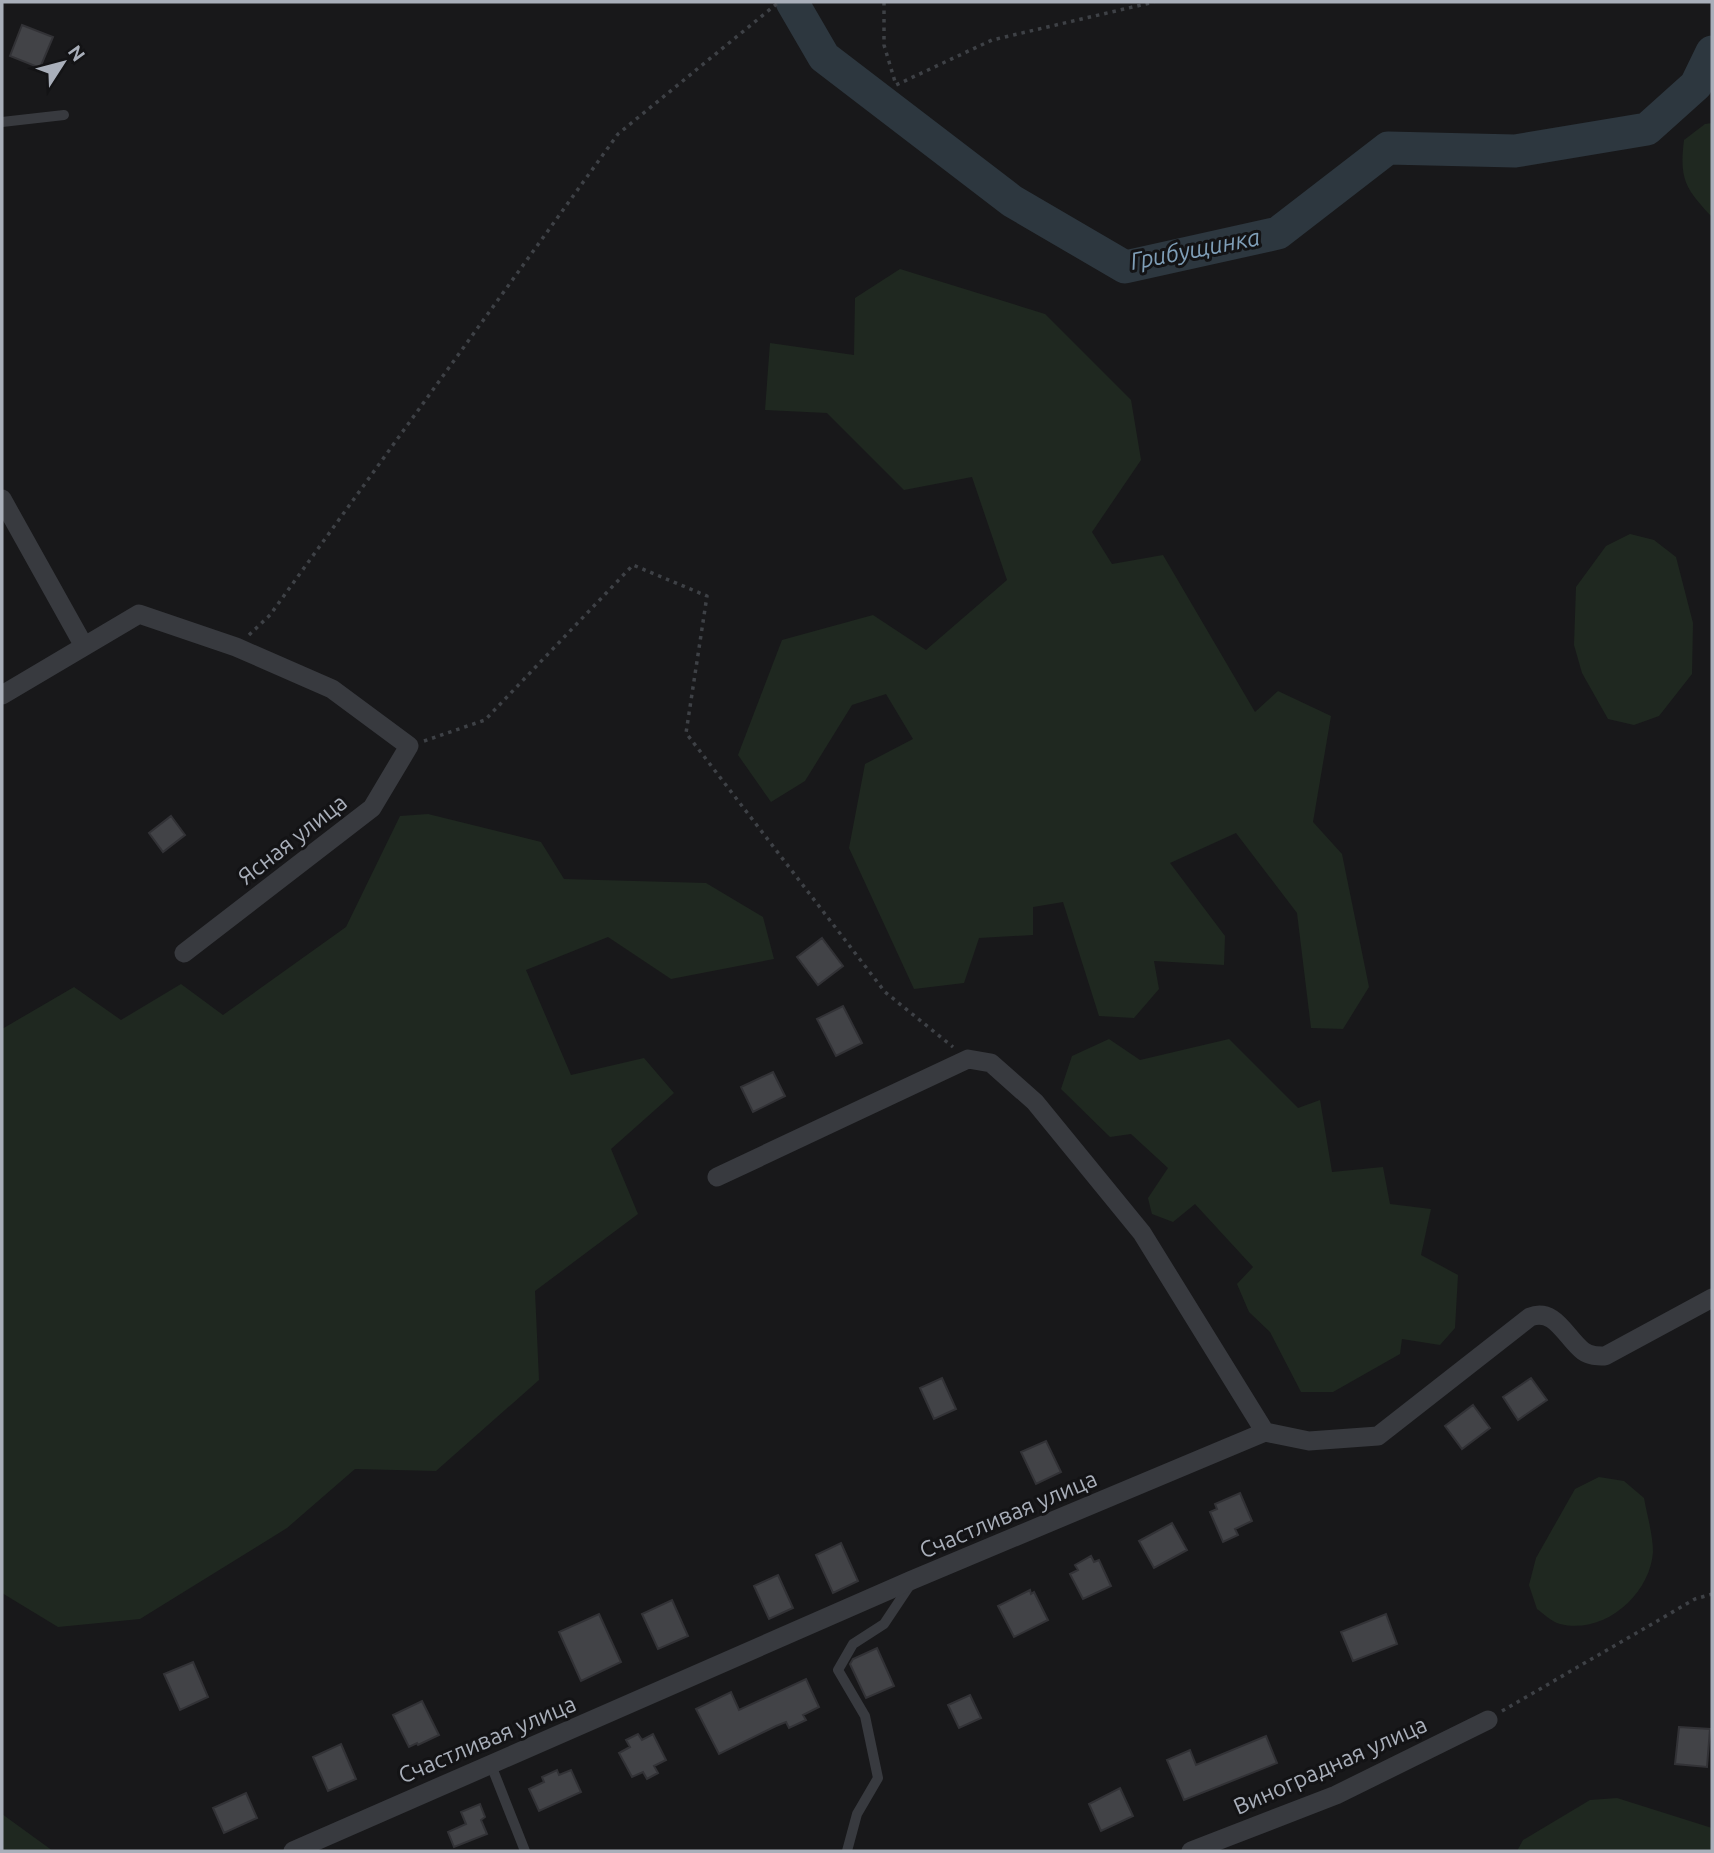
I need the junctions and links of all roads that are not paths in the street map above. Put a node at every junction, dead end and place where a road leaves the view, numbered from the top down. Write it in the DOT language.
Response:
graph roads {
  1 [pos="64,115"];
  2 [pos="2,122"];
  3 [pos="2,499"];
  4 [pos="84,646"];
  5 [pos="2,695"];
  6 [pos="184,953"];
  7 [pos="717,1177"];
  8 [pos="1712,1298"];
  9 [pos="1265,1432"];
  10 [pos="912,1580"];
  11 [pos="1488,1720"];
  12 [pos="491,1765"];
  13 [pos="293,1851"];
  14 [pos="525,1851"];
  15 [pos="847,1851"];
  16 [pos="1191,1851"];
  1 -- 2 [label="lane"];
  3 -- 4 [label="street"];
  4 -- 5 [label="street"];
  4 -- 6 [label="street, Ясная улица"];
  7 -- 9 [label="street"];
  8 -- 9 [label="street"];
  9 -- 10 [label="street, Счастливая улица"];
  10 -- 12 [label="street, Счастливая улица"];
  10 -- 15 [label="lane"];
  11 -- 16 [label="street, Виноградная улица"];
  12 -- 13 [label="street, Счастливая улица"];
  12 -- 14 [label="lane"];
}
